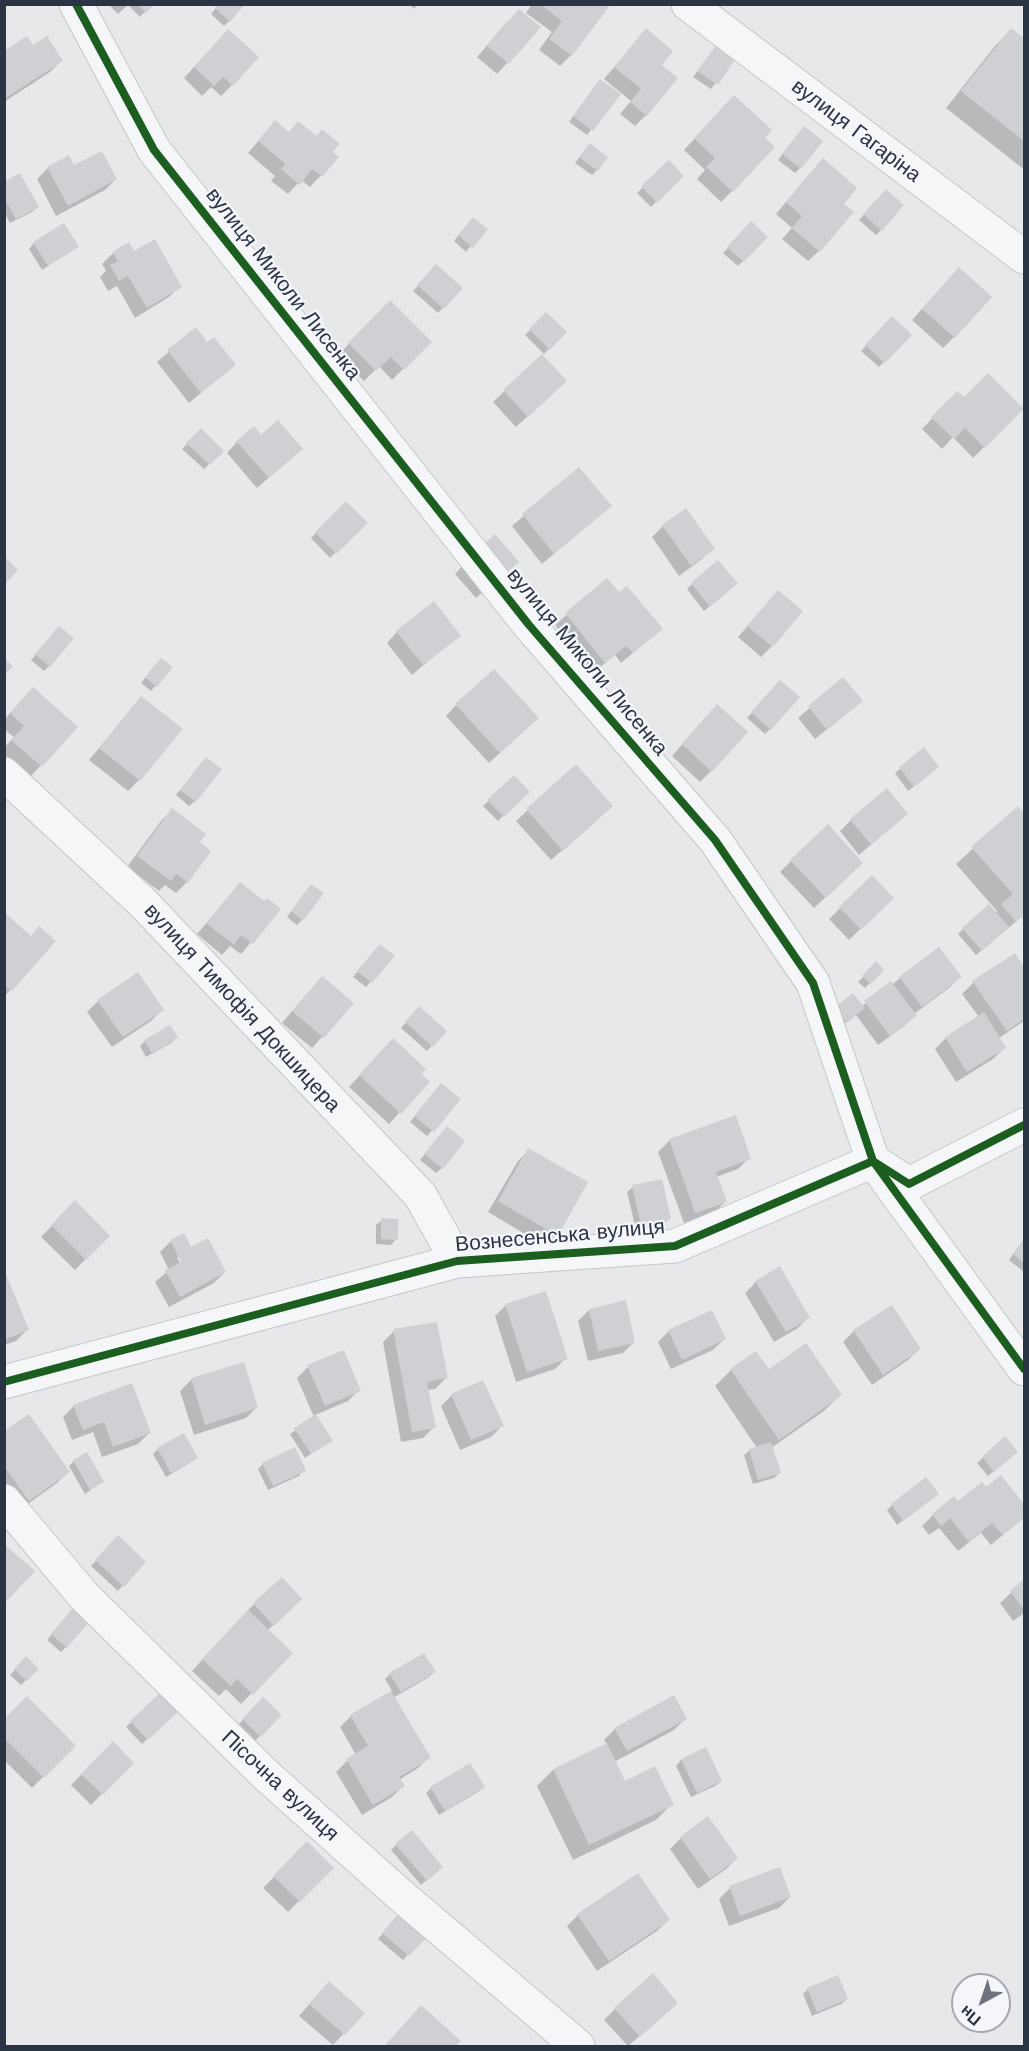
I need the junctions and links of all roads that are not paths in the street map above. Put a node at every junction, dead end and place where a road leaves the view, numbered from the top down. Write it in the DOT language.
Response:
graph roads {
  1 [pos="76,4"];
  2 [pos="688,4"];
  3 [pos="1024,257"];
  4 [pos="4,774"];
  5 [pos="1024,1125"];
  6 [pos="873,1161"];
  7 [pos="457,1261"];
  8 [pos="1024,1369"];
  9 [pos="4,1382"];
  10 [pos="4,1502"];
  11 [pos="578,2046"];
  1 -- 6 [label="street, вулиця Миколи Лисенка"];
  2 -- 3 [label="street, вулиця Гагаріна"];
  4 -- 7 [label="street, вулиця Тимофія Докшицера"];
  5 -- 6 [label="street"];
  6 -- 7 [label="street, Вознесенська вулиця"];
  6 -- 8 [label="street, вулиця Миколи Лисенка"];
  7 -- 9 [label="street, Вознесенська вулиця"];
  10 -- 11 [label="street, Пісочна вулиця"];
}
